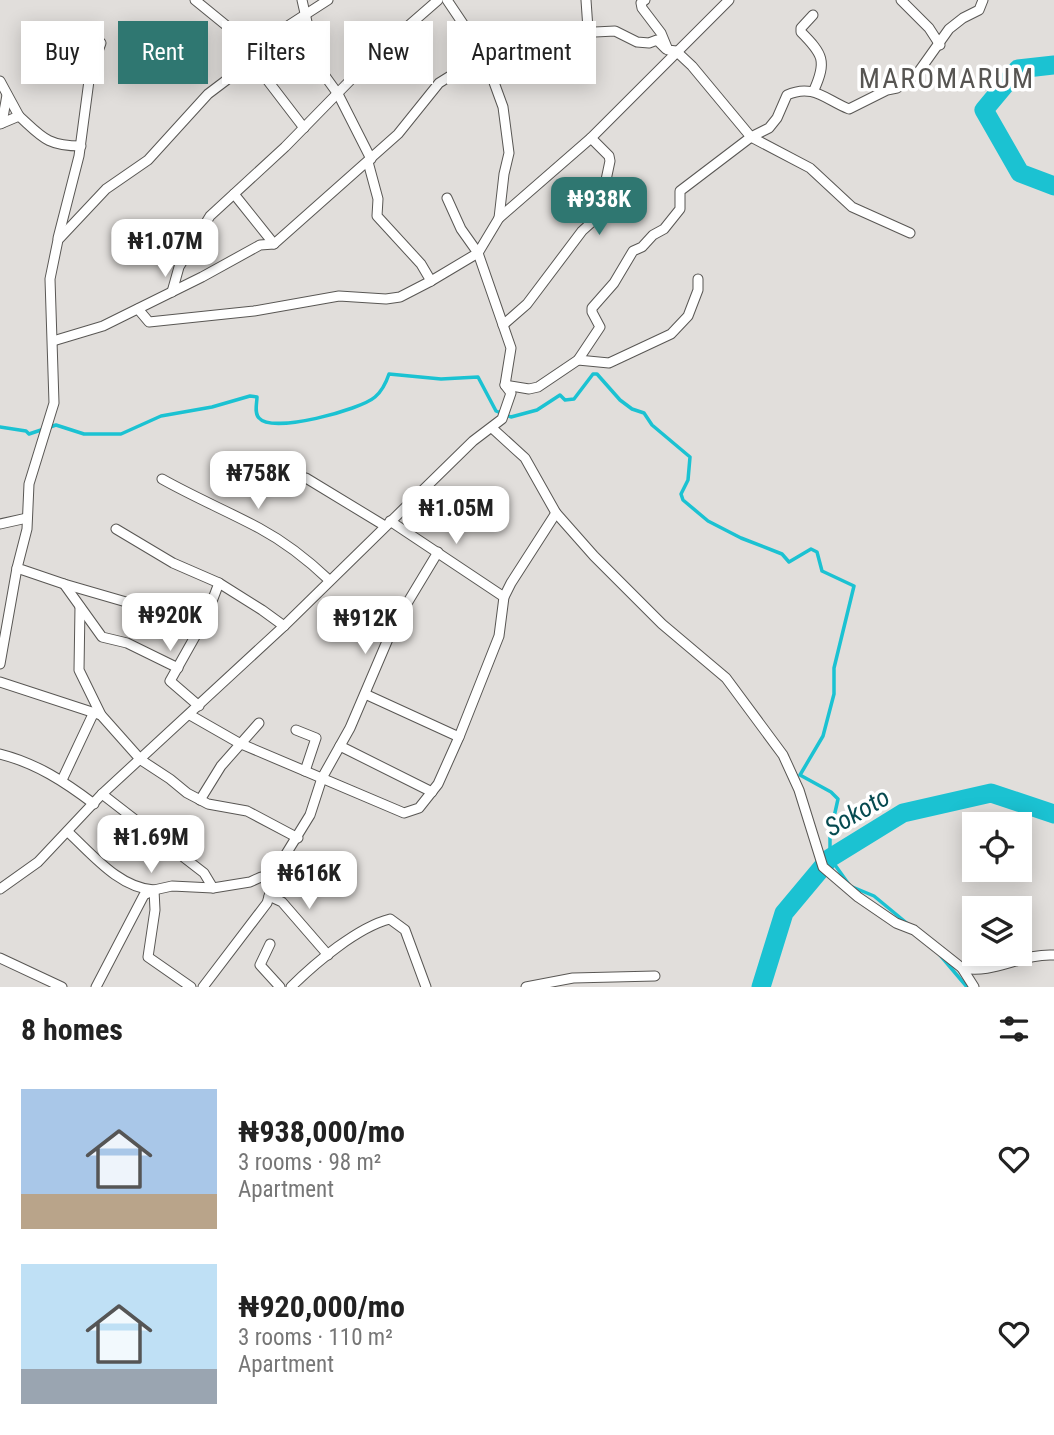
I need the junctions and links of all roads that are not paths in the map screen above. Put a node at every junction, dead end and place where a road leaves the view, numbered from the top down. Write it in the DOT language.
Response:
graph roads {
  1 [pos="195,0"];
  2 [pos="302,0"];
  3 [pos="328,0"];
  4 [pos="438,0"];
  5 [pos="447,0"];
  6 [pos="586,0"];
  7 [pos="645,0"];
  8 [pos="729,0"];
  9 [pos="901,0"];
  10 [pos="983,0"];
  11 [pos="306,14"];
  12 [pos="813,15"];
  13 [pos="295,21"];
  14 [pos="461,21"];
  15 [pos="588,21"];
  16 [pos="222,24"];
  17 [pos="596,32"];
  18 [pos="940,45"];
  19 [pos="672,50"];
  20 [pos="447,78"];
  21 [pos="0,81"];
  22 [pos="222,83"];
  23 [pos="89,84"];
  24 [pos="270,84"];
  25 [pos="495,84"];
  26 [pos="814,90"];
  27 [pos="338,94"];
  28 [pos="7,95"];
  29 [pos="19,116"];
  30 [pos="1,123"];
  31 [pos="304,128"];
  32 [pos="751,137"];
  33 [pos="592,138"];
  34 [pos="81,146"];
  35 [pos="370,161"];
  36 [pos="234,194"];
  37 [pos="447,198"];
  38 [pos="499,218"];
  39 [pos="909,233"];
  40 [pos="58,240"];
  41 [pos="274,244"];
  42 [pos="478,253"];
  43 [pos="698,279"];
  44 [pos="431,281"];
  45 [pos="172,292"];
  46 [pos="138,309"];
  47 [pos="503,325"];
  48 [pos="53,341"];
  49 [pos="578,360"];
  50 [pos="505,385"];
  51 [pos="492,428"];
  52 [pos="306,478"];
  53 [pos="162,479"];
  54 [pos="556,513"];
  55 [pos="27,518"];
  56 [pos="387,523"];
  57 [pos="0,524"];
  58 [pos="116,528"];
  59 [pos="438,552"];
  60 [pos="17,568"];
  61 [pos="329,580"];
  62 [pos="219,583"];
  63 [pos="64,584"];
  64 [pos="504,597"];
  65 [pos="80,607"];
  66 [pos="284,626"];
  67 [pos="197,632"];
  68 [pos="0,664"];
  69 [pos="178,668"];
  70 [pos="0,682"];
  71 [pos="365,694"];
  72 [pos="199,706"];
  73 [pos="98,713"];
  74 [pos="190,715"];
  75 [pos="259,723"];
  76 [pos="296,730"];
  77 [pos="459,737"];
  78 [pos="239,743"];
  79 [pos="340,746"];
  80 [pos="0,754"];
  81 [pos="141,760"];
  82 [pos="305,771"];
  83 [pos="323,778"];
  84 [pos="62,780"];
  85 [pos="432,792"];
  86 [pos="102,794"];
  87 [pos="200,800"];
  88 [pos="94,804"];
  89 [pos="68,832"];
  90 [pos="298,838"];
  91 [pos="273,880"];
  92 [pos="213,888"];
  93 [pos="0,889"];
  94 [pos="154,890"];
  95 [pos="269,897"];
  96 [pos="270,944"];
  97 [pos="328,955"];
  98 [pos="1054,955"];
  99 [pos="0,958"];
  100 [pos="962,968"];
  101 [pos="655,976"];
  102 [pos="62,987"];
  103 [pos="96,987"];
  104 [pos="191,987"];
  105 [pos="203,987"];
  106 [pos="280,987"];
  107 [pos="291,987"];
  108 [pos="426,987"];
  109 [pos="526,987"];
  110 [pos="974,987"];
  1 -- 16 [label="street"];
  2 -- 11 [label="street"];
  3 -- 11 [label="street"];
  4 -- 27 [label="street"];
  5 -- 14 [label="street"];
  6 -- 15 [label="street"];
  7 -- 19 [label="street"];
  8 -- 19 [label="street"];
  9 -- 18 [label="street"];
  10 -- 18 [label="street"];
  11 -- 13 [label="street"];
  11 -- 27 [label="street"];
  12 -- 26 [label="street"];
  17 -- 19 [label="street"];
  18 -- 26 [label="street"];
  19 -- 32 [label="street"];
  19 -- 33 [label="street"];
  20 -- 35 [label="street"];
  21 -- 28 [label="street"];
  22 -- 40 [label="street"];
  23 -- 34 [label="street"];
  24 -- 31 [label="street"];
  25 -- 38 [label="street"];
  26 -- 32 [label="street"];
  27 -- 31 [label="street"];
  27 -- 35 [label="street"];
  28 -- 29 [label="street"];
  28 -- 30 [label="street"];
  29 -- 30 [label="street"];
  29 -- 34 [label="street"];
  31 -- 36 [label="street"];
  32 -- 39 [label="street"];
  32 -- 49 [label="street"];
  33 -- 38 [label="street"];
  33 -- 47 [label="street"];
  34 -- 40 [label="street"];
  35 -- 41 [label="street"];
  35 -- 44 [label="street"];
  36 -- 41 [label="street"];
  36 -- 45 [label="street"];
  37 -- 42 [label="street"];
  38 -- 42 [label="street"];
  40 -- 48 [label="street"];
  41 -- 45 [label="street"];
  42 -- 44 [label="street"];
  42 -- 47 [label="street"];
  43 -- 49 [label="street"];
  44 -- 46 [label="street"];
  45 -- 46 [label="street"];
  46 -- 48 [label="street"];
  47 -- 50 [label="street"];
  48 -- 55 [label="street"];
  49 -- 50 [label="street"];
  50 -- 51 [label="street"];
  51 -- 54 [label="street"];
  51 -- 56 [label="street"];
  52 -- 56 [label="street"];
  53 -- 61 [label="street"];
  54 -- 64 [label="street"];
  54 -- 100 [label="street"];
  55 -- 57 [label="street"];
  55 -- 60 [label="street"];
  56 -- 59 [label="street"];
  56 -- 61 [label="street"];
  58 -- 62 [label="street"];
  59 -- 64 [label="street"];
  59 -- 71 [label="street"];
  60 -- 63 [label="street"];
  60 -- 68 [label="street"];
  61 -- 66 [label="street"];
  62 -- 66 [label="street"];
  62 -- 67 [label="street"];
  63 -- 65 [label="street"];
  63 -- 67 [label="street"];
  64 -- 77 [label="street"];
  65 -- 69 [label="street"];
  65 -- 73 [label="street"];
  66 -- 72 [label="street"];
  67 -- 69 [label="street"];
  69 -- 72 [label="street"];
  70 -- 73 [label="street"];
  71 -- 77 [label="street"];
  71 -- 79 [label="street"];
  72 -- 74 [label="street"];
  73 -- 81 [label="street"];
  73 -- 84 [label="street"];
  74 -- 78 [label="street"];
  74 -- 81 [label="street"];
  75 -- 78 [label="street"];
  76 -- 82 [label="street"];
  77 -- 85 [label="street"];
  78 -- 82 [label="street"];
  78 -- 87 [label="street"];
  79 -- 83 [label="street"];
  79 -- 85 [label="street"];
  80 -- 84 [label="street"];
  81 -- 86 [label="street"];
  81 -- 87 [label="street"];
  82 -- 83 [label="street"];
  83 -- 85 [label="street"];
  83 -- 90 [label="street"];
  84 -- 88 [label="street"];
  86 -- 88 [label="street"];
  86 -- 92 [label="street"];
  87 -- 90 [label="street"];
  88 -- 89 [label="street"];
  89 -- 93 [label="street"];
  89 -- 94 [label="street"];
  90 -- 91 [label="street"];
  91 -- 92 [label="street"];
  91 -- 95 [label="street"];
  92 -- 94 [label="street"];
  94 -- 103 [label="street"];
  94 -- 104 [label="street"];
  95 -- 97 [label="street"];
  95 -- 105 [label="street"];
  96 -- 106 [label="street"];
  97 -- 107 [label="street"];
  97 -- 108 [label="street"];
  98 -- 100 [label="street"];
  99 -- 102 [label="street"];
  100 -- 110 [label="street"];
  101 -- 109 [label="street"];
}
